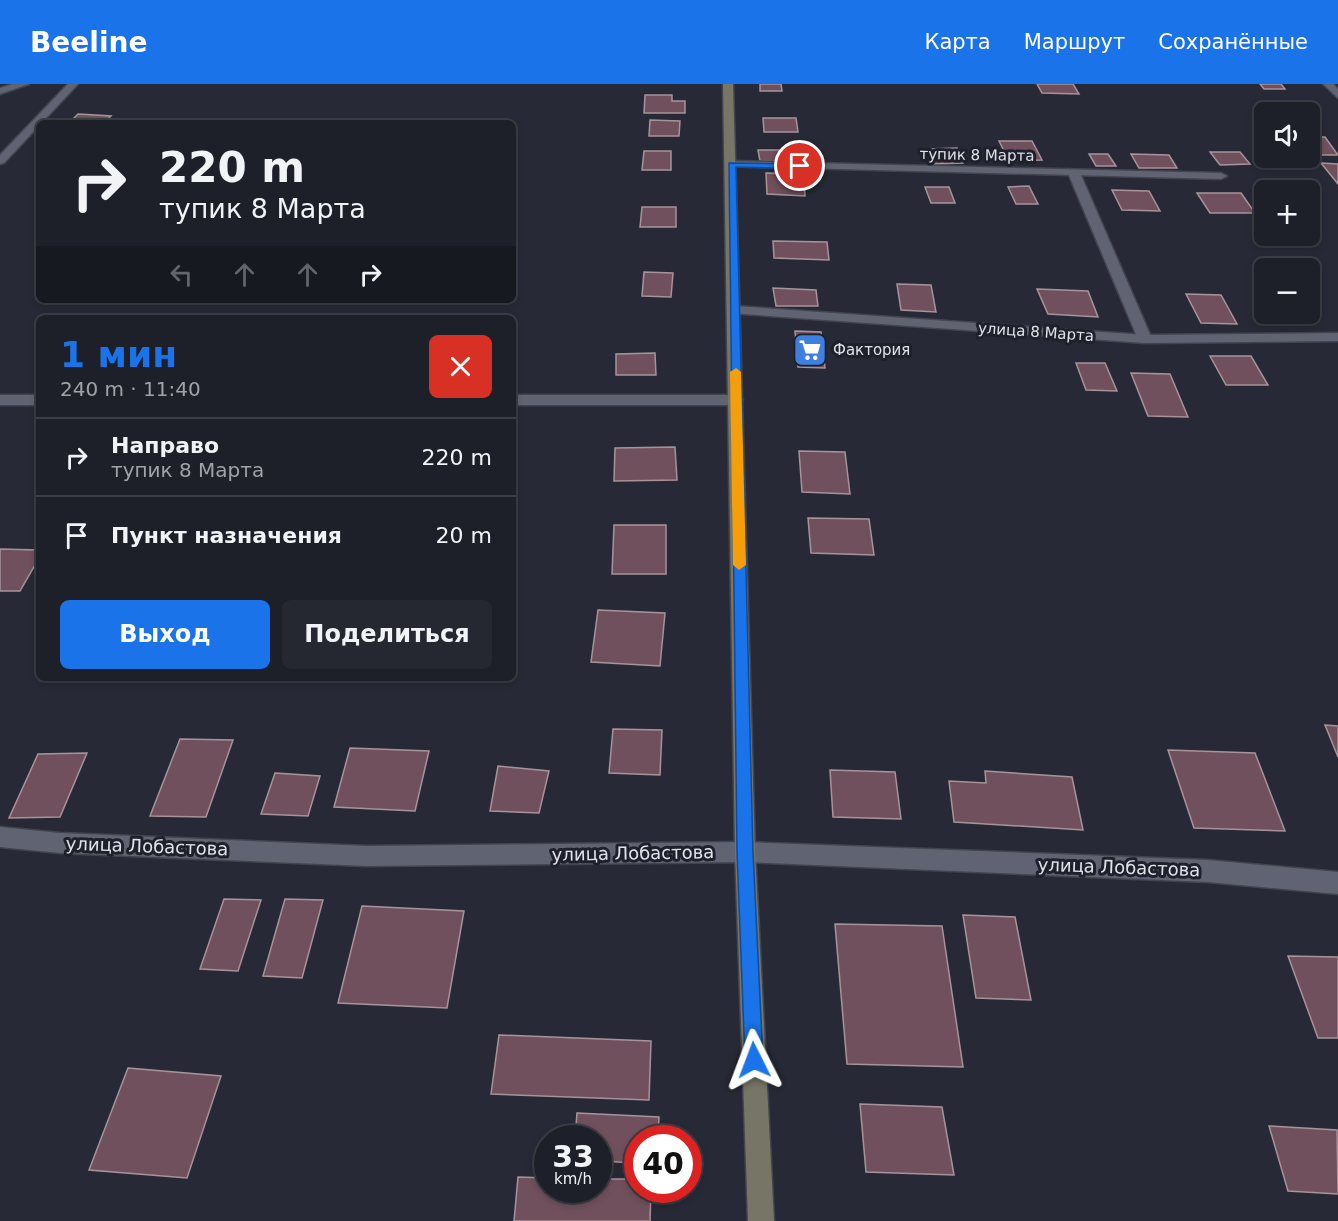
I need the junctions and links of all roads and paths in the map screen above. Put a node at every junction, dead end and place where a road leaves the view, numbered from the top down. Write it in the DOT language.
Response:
graph roads {
  1 [pos="24,84"];
  2 [pos="73,84"];
  3 [pos="728,84"];
  4 [pos="1328,84"];
  5 [pos="0,91"];
  6 [pos="1338,95"];
  7 [pos="39,120"];
  8 [pos="36,123"];
  9 [pos="0,161"];
  10 [pos="732,164"];
  11 [pos="1074,173"];
  12 [pos="1221,176"];
  13 [pos="734,310"];
  14 [pos="1338,337"];
  15 [pos="1145,339"];
  16 [pos="736,399"];
  17 [pos="0,400"];
  18 [pos="36,400"];
  19 [pos="516,400"];
  20 [pos="0,837"];
  21 [pos="745,852"];
  22 [pos="1338,883"];
  23 [pos="761,1221"];
  1 -- 5 [label="street"];
  2 -- 7 [label="street"];
  3 -- 10 [label="street"];
  4 -- 6 [label="street"];
  8 -- 9 [label="street"];
  10 -- 11 [label="street, тупик 8 Марта"];
  10 -- 13 [label="street"];
  11 -- 12 [label="street, тупик 8 Марта"];
  11 -- 15 [label="street"];
  13 -- 15 [label="street, улица 8 Марта"];
  13 -- 16 [label="street"];
  14 -- 15 [label="street, улица 8 Марта"];
  16 -- 19 [label="street"];
  16 -- 21 [label="street"];
  17 -- 18 [label="street"];
  20 -- 21 [label="street, улица Лобастова"];
  21 -- 22 [label="street, улица Лобастова"];
  21 -- 23 [label="street"];
}
